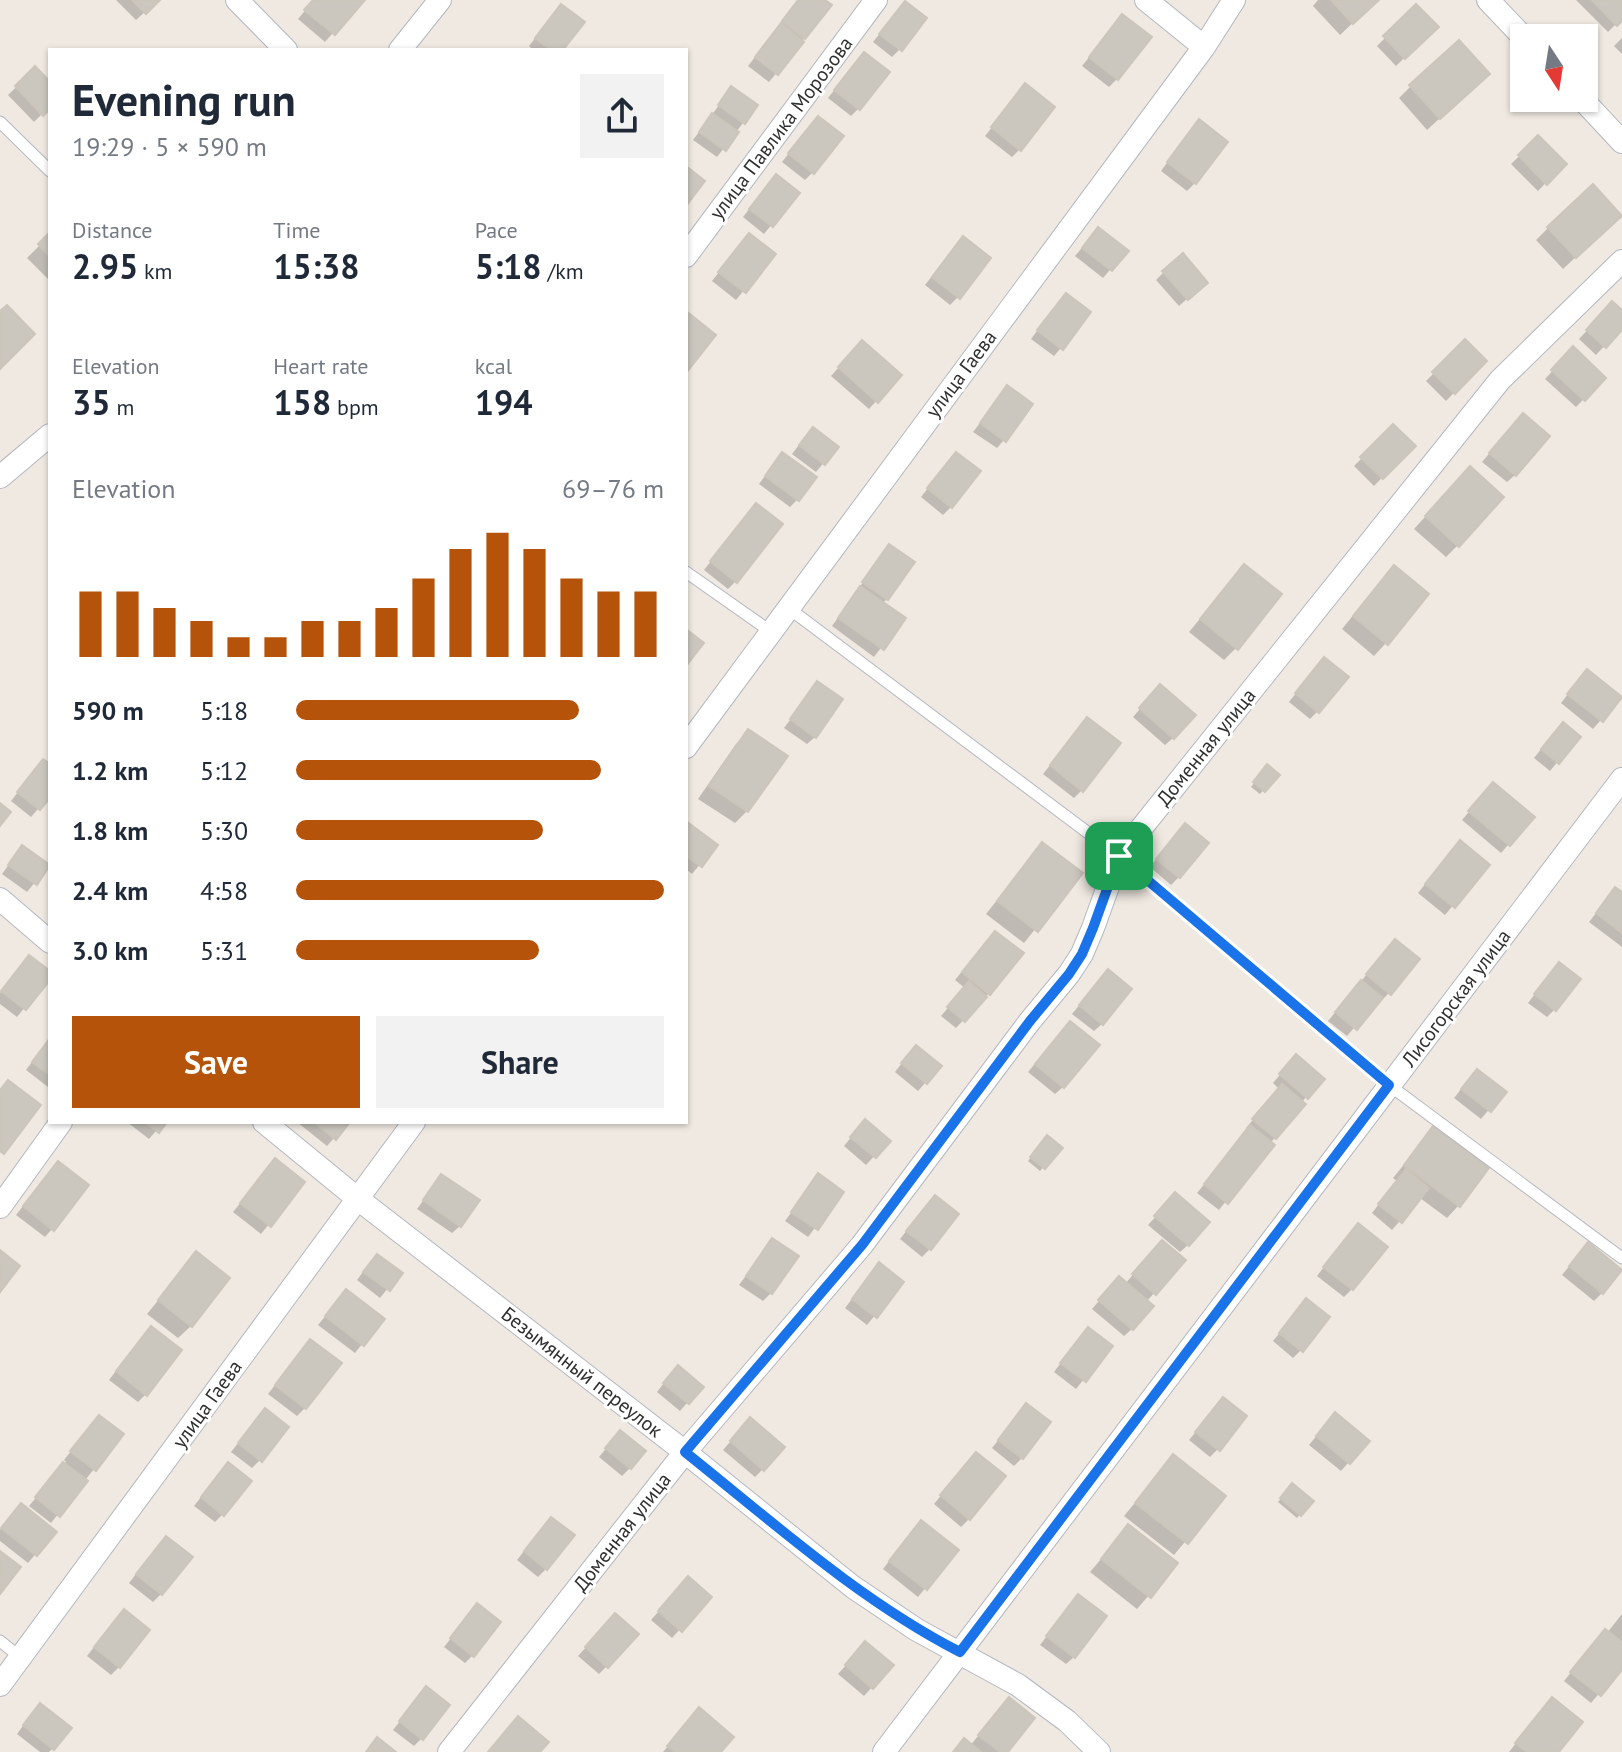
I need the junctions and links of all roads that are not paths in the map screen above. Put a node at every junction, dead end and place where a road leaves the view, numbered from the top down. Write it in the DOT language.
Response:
graph roads {
  1 [pos="237,0"];
  2 [pos="440,0"];
  3 [pos="876,0"];
  4 [pos="1146,0"];
  5 [pos="1234,0"];
  6 [pos="1488,0"];
  7 [pos="1511,24"];
  8 [pos="1204,47"];
  9 [pos="284,48"];
  10 [pos="402,48"];
  11 [pos="1594,112"];
  12 [pos="0,122"];
  13 [pos="1622,142"];
  14 [pos="48,169"];
  15 [pos="688,253"];
  16 [pos="1622,261"];
  17 [pos="48,437"];
  18 [pos="0,477"];
  19 [pos="688,573"];
  20 [pos="787,607"];
  21 [pos="770,631"];
  22 [pos="688,744"];
  23 [pos="1622,779"];
  24 [pos="1119,856"];
  25 [pos="0,899"];
  26 [pos="48,940"];
  27 [pos="1389,1085"];
  28 [pos="60,1124"];
  29 [pos="266,1124"];
  30 [pos="413,1124"];
  31 [pos="358,1199"];
  32 [pos="0,1207"];
  33 [pos="1622,1258"];
  34 [pos="685,1452"];
  35 [pos="0,1641"];
  36 [pos="960,1652"];
  37 [pos="20,1657"];
  38 [pos="0,1685"];
  39 [pos="449,1752"];
  40 [pos="884,1752"];
  41 [pos="1099,1752"];
  1 -- 9 [label="street"];
  2 -- 10 [label="street"];
  3 -- 15 [label="street, улица Павлика Морозова"];
  4 -- 8 [label="street"];
  5 -- 8 [label="street, улица Гаева"];
  6 -- 7 [label="street"];
  8 -- 20 [label="street, улица Гаева"];
  11 -- 13 [label="street"];
  12 -- 14 [label="lane"];
  16 -- 24 [label="street, Доменная улица"];
  17 -- 18 [label="street"];
  19 -- 21 [label="lane"];
  20 -- 21 [label="street, улица Гаева"];
  20 -- 24 [label="lane"];
  21 -- 22 [label="street, улица Гаева"];
  23 -- 27 [label="street, Лисогорская улица"];
  24 -- 27 [label="lane"];
  24 -- 34 [label="street, Доменная улица"];
  25 -- 26 [label="street"];
  27 -- 33 [label="lane"];
  27 -- 36 [label="street, Лисогорская улица"];
  28 -- 32 [label="street"];
  29 -- 31 [label="street, Безымянный переулок"];
  30 -- 31 [label="street, улица Гаева"];
  31 -- 34 [label="street, Безымянный переулок"];
  31 -- 37 [label="street, улица Гаева"];
  34 -- 36 [label="street, Безымянный переулок"];
  34 -- 39 [label="street, Доменная улица"];
  35 -- 37 [label="lane"];
  36 -- 40 [label="street, Лисогорская улица"];
  36 -- 41 [label="street, Безымянный переулок"];
  37 -- 38 [label="street, улица Гаева"];
}
